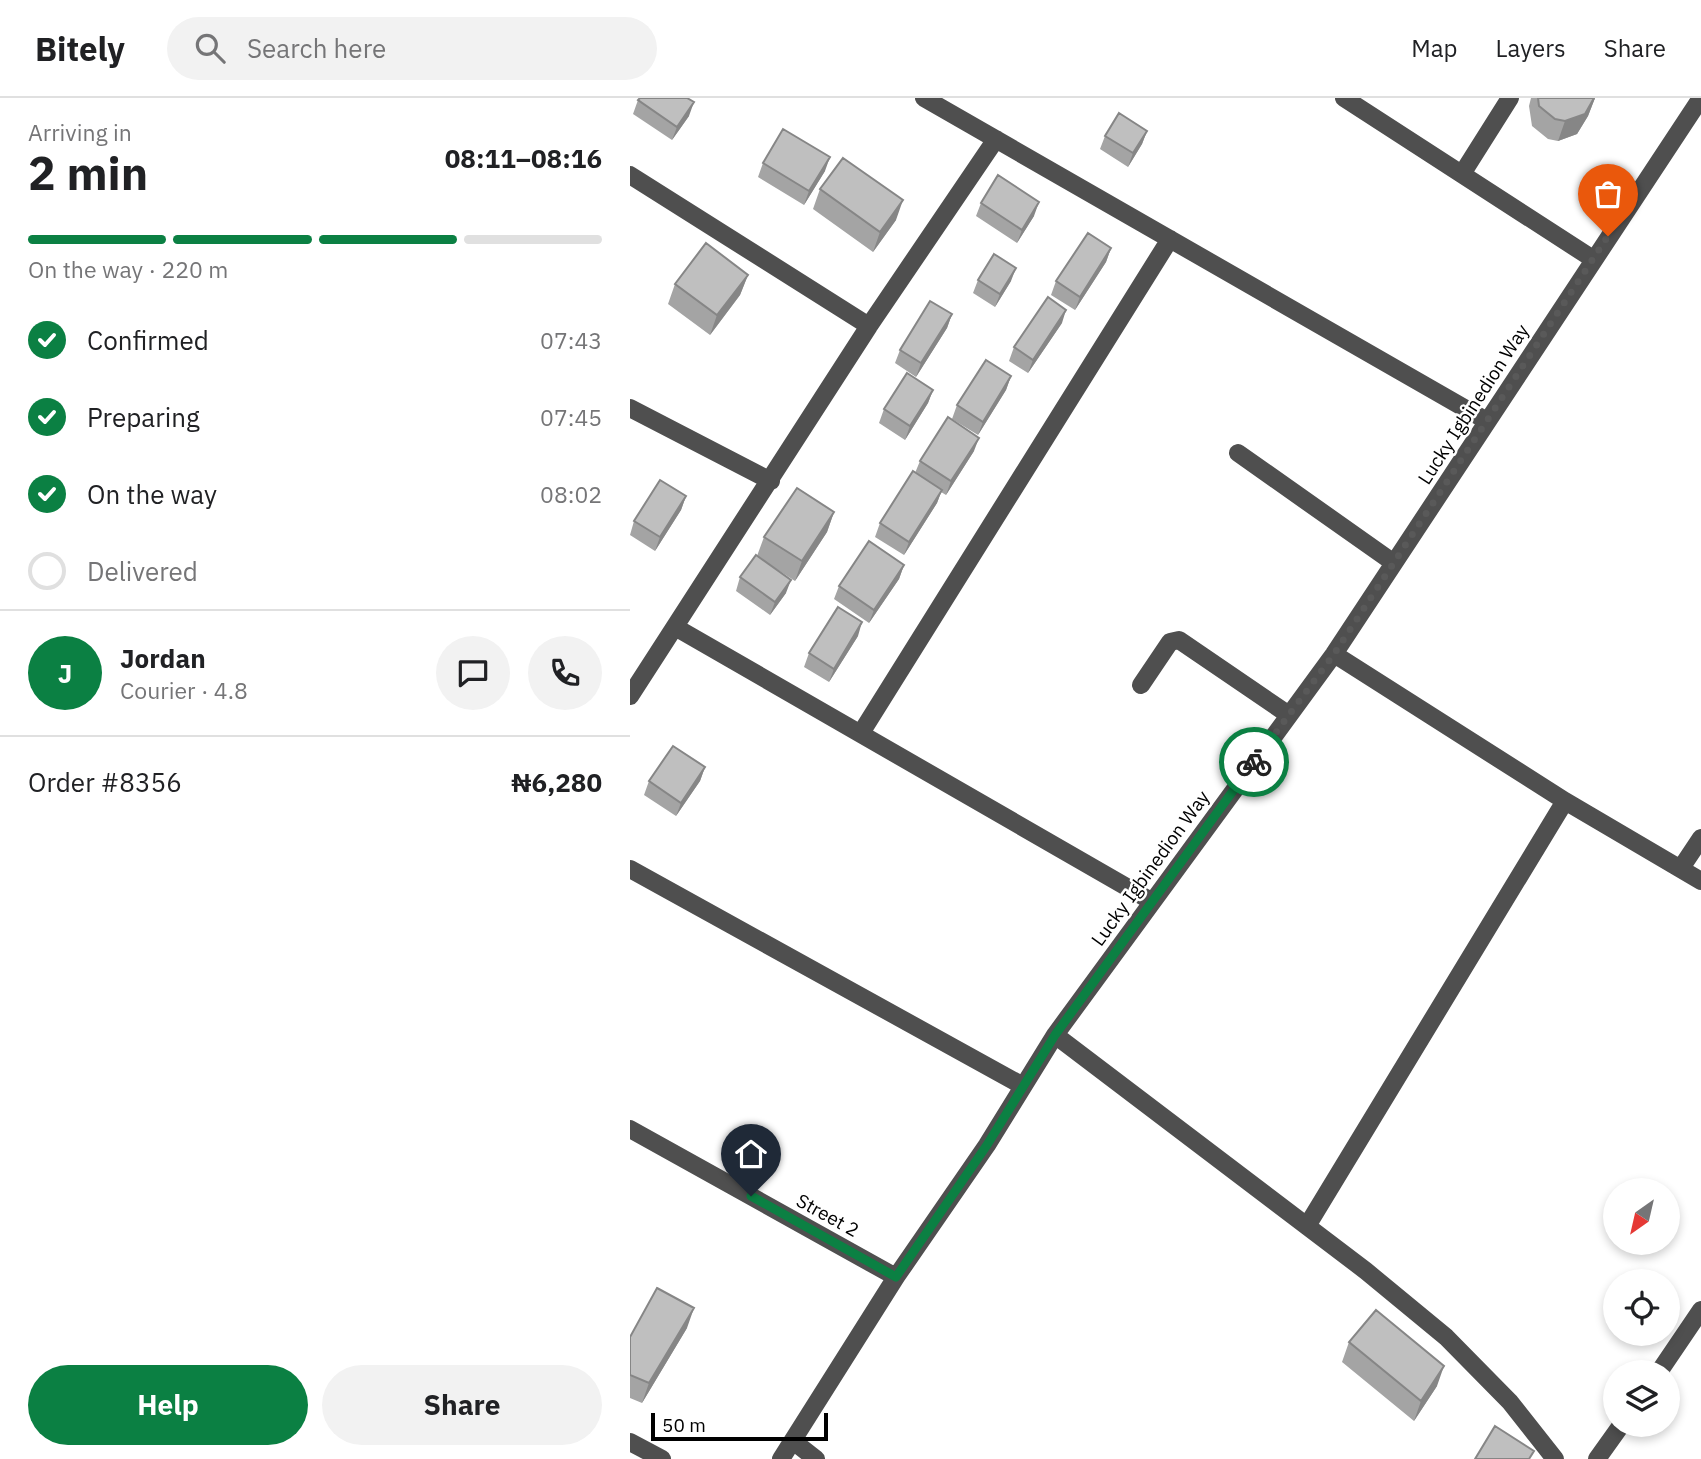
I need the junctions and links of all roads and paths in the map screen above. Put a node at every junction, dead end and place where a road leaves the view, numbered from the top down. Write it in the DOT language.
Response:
graph roads {
  1 [pos="924,98"];
  2 [pos="1344,98"];
  3 [pos="1510,98"];
  4 [pos="1701,99"];
  5 [pos="996,139"];
  6 [pos="1462,174"];
  7 [pos="630,176"];
  8 [pos="1170,239"];
  9 [pos="1593,259"];
  10 [pos="869,326"];
  11 [pos="630,408"];
  12 [pos="1487,421"];
  13 [pos="1238,453"];
  14 [pos="771,481"];
  15 [pos="1394,563"];
  16 [pos="675,627"];
  17 [pos="1334,654"];
  18 [pos="1141,685"];
  19 [pos="630,696"];
  20 [pos="1289,715"];
  21 [pos="861,733"];
  22 [pos="1565,801"];
  23 [pos="1701,838"];
  24 [pos="1681,868"];
  25 [pos="630,869"];
  26 [pos="1701,881"];
  27 [pos="1151,901"];
  28 [pos="1055,1035"];
  29 [pos="1023,1086"];
  30 [pos="630,1129"];
  31 [pos="1307,1226"];
  32 [pos="896,1277"];
  33 [pos="1701,1310"];
  34 [pos="1667,1360"];
  35 [pos="1613,1437"];
  36 [pos="793,1441"];
  37 [pos="630,1442"];
  38 [pos="662,1459"];
  39 [pos="781,1459"];
  40 [pos="816,1459"];
  41 [pos="1555,1459"];
  42 [pos="1597,1459"];
  1 -- 5 [label="street"];
  2 -- 6 [label="street"];
  3 -- 6 [label="street"];
  4 -- 9 [label="street, Lucky Igbinedion Way"];
  5 -- 8 [label="street"];
  5 -- 10 [label="street"];
  6 -- 9 [label="street"];
  7 -- 10 [label="street"];
  8 -- 12 [label="street"];
  8 -- 21 [label="street"];
  9 -- 12 [label="street, Lucky Igbinedion Way"];
  10 -- 14 [label="street"];
  11 -- 14 [label="street"];
  12 -- 15 [label="street, Lucky Igbinedion Way"];
  13 -- 15 [label="street"];
  14 -- 16 [label="street"];
  15 -- 17 [label="street, Lucky Igbinedion Way"];
  16 -- 19 [label="street"];
  16 -- 21 [label="street"];
  17 -- 20 [label="street, Lucky Igbinedion Way"];
  17 -- 22 [label="street"];
  18 -- 20 [label="street"];
  20 -- 27 [label="street, Lucky Igbinedion Way"];
  21 -- 27 [label="street"];
  22 -- 24 [label="street"];
  22 -- 31 [label="street"];
  23 -- 24 [label="street"];
  24 -- 26 [label="street"];
  25 -- 29 [label="street"];
  27 -- 28 [label="street, Lucky Igbinedion Way"];
  28 -- 29 [label="street, Lucky Igbinedion Way"];
  28 -- 31 [label="street"];
  29 -- 32 [label="street, Lucky Igbinedion Way"];
  30 -- 32 [label="street, Street 2"];
  31 -- 41 [label="street"];
  32 -- 36 [label="street, Lucky Igbinedion Way"];
  33 -- 34 [label="street"];
  35 -- 42 [label="street"];
  36 -- 39 [label="street, Lucky Igbinedion Way"];
  36 -- 40 [label="street"];
  37 -- 38 [label="street"];
}
